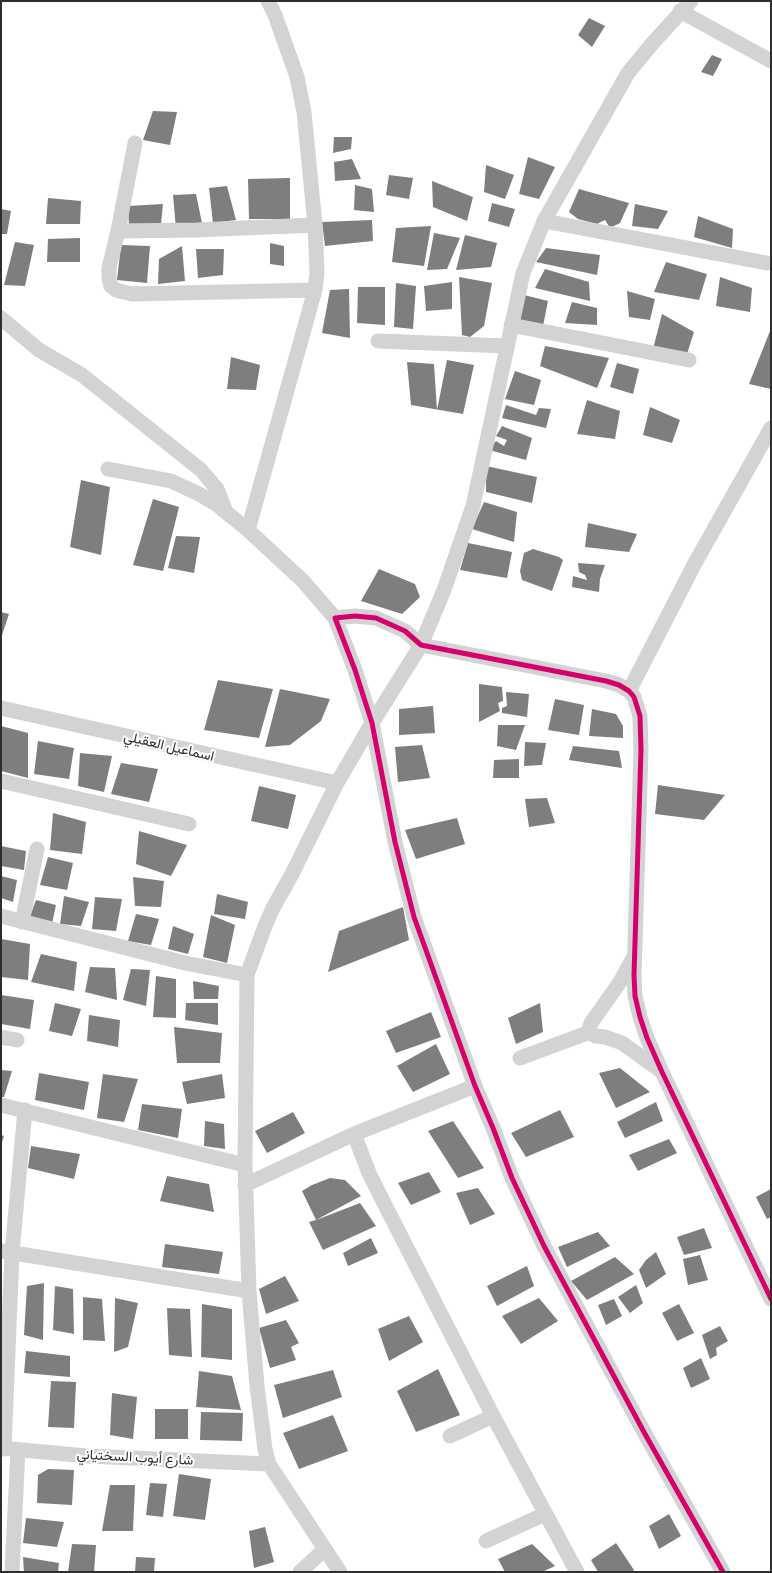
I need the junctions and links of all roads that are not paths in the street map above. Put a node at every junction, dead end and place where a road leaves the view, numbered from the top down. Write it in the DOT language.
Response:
graph roads {
  1 [pos="268,1"];
  2 [pos="686,6"];
  3 [pos="771,61"];
  4 [pos="135,143"];
  5 [pos="544,221"];
  6 [pos="315,224"];
  7 [pos="118,231"];
  8 [pos="767,263"];
  9 [pos="315,290"];
  10 [pos="1,318"];
  11 [pos="511,325"];
  12 [pos="378,341"];
  13 [pos="507,346"];
  14 [pos="689,360"];
  15 [pos="771,428"];
  16 [pos="108,469"];
  17 [pos="226,512"];
  18 [pos="248,530"];
  19 [pos="335,618"];
  20 [pos="421,645"];
  21 [pos="629,691"];
  22 [pos="1,708"];
  23 [pos="372,723"];
  24 [pos="1,781"];
  25 [pos="337,783"];
  26 [pos="189,824"];
  27 [pos="37,849"];
  28 [pos="1,916"];
  29 [pos="22,922"];
  30 [pos="635,953"];
  31 [pos="247,975"];
  32 [pos="590,1032"];
  33 [pos="1,1037"];
  34 [pos="17,1040"];
  35 [pos="520,1058"];
  36 [pos="662,1072"];
  37 [pos="475,1086"];
  38 [pos="1,1105"];
  39 [pos="25,1110"];
  40 [pos="354,1134"];
  41 [pos="245,1165"];
  42 [pos="245,1185"];
  43 [pos="7,1252"];
  44 [pos="249,1291"];
  45 [pos="771,1299"];
  46 [pos="493,1416"];
  47 [pos="450,1436"];
  48 [pos="8,1449"];
  49 [pos="269,1464"];
  50 [pos="545,1514"];
  51 [pos="7,1522"];
  52 [pos="486,1541"];
  53 [pos="325,1549"];
  54 [pos="12,1572"];
  55 [pos="300,1572"];
  56 [pos="340,1572"];
  57 [pos="577,1572"];
  58 [pos="723,1572"];
  1 -- 6 [label="street"];
  2 -- 3 [label="street"];
  2 -- 5 [label="street"];
  4 -- 7 [label="street"];
  5 -- 8 [label="street"];
  5 -- 11 [label="street"];
  6 -- 7 [label="street"];
  6 -- 9 [label="street"];
  7 -- 9 [label="street"];
  9 -- 18 [label="street"];
  10 -- 17 [label="street"];
  11 -- 13 [label="street"];
  11 -- 14 [label="street"];
  12 -- 13 [label="street"];
  13 -- 20 [label="street"];
  15 -- 21 [label="street"];
  16 -- 17 [label="street"];
  17 -- 18 [label="street"];
  18 -- 19 [label="street"];
  19 -- 20 [label="street"];
  19 -- 23 [label="street"];
  20 -- 21 [label="street"];
  20 -- 23 [label="street"];
  21 -- 30 [label="street"];
  22 -- 25 [label="street, اسماعيل العقيلي"];
  23 -- 25 [label="street"];
  23 -- 37 [label="street"];
  24 -- 26 [label="street"];
  25 -- 31 [label="street"];
  27 -- 29 [label="street"];
  28 -- 29 [label="street"];
  29 -- 31 [label="street"];
  30 -- 32 [label="street"];
  30 -- 36 [label="street"];
  31 -- 41 [label="street"];
  32 -- 35 [label="street"];
  32 -- 36 [label="street"];
  33 -- 34 [label="street"];
  36 -- 45 [label="street"];
  37 -- 40 [label="street"];
  37 -- 58 [label="street"];
  38 -- 39 [label="street"];
  39 -- 41 [label="street"];
  39 -- 43 [label="street"];
  40 -- 42 [label="street"];
  40 -- 46 [label="street"];
  41 -- 42 [label="street"];
  42 -- 44 [label="street"];
  43 -- 44 [label="street"];
  43 -- 48 [label="street"];
  44 -- 49 [label="street"];
  46 -- 47 [label="street"];
  46 -- 50 [label="street"];
  48 -- 49 [label="street, شارع أيوب السختياني"];
  48 -- 51 [label="street"];
  49 -- 53 [label="street"];
  50 -- 52 [label="street"];
  50 -- 57 [label="street"];
  51 -- 54 [label="street"];
  53 -- 55 [label="street"];
  53 -- 56 [label="street"];
}
